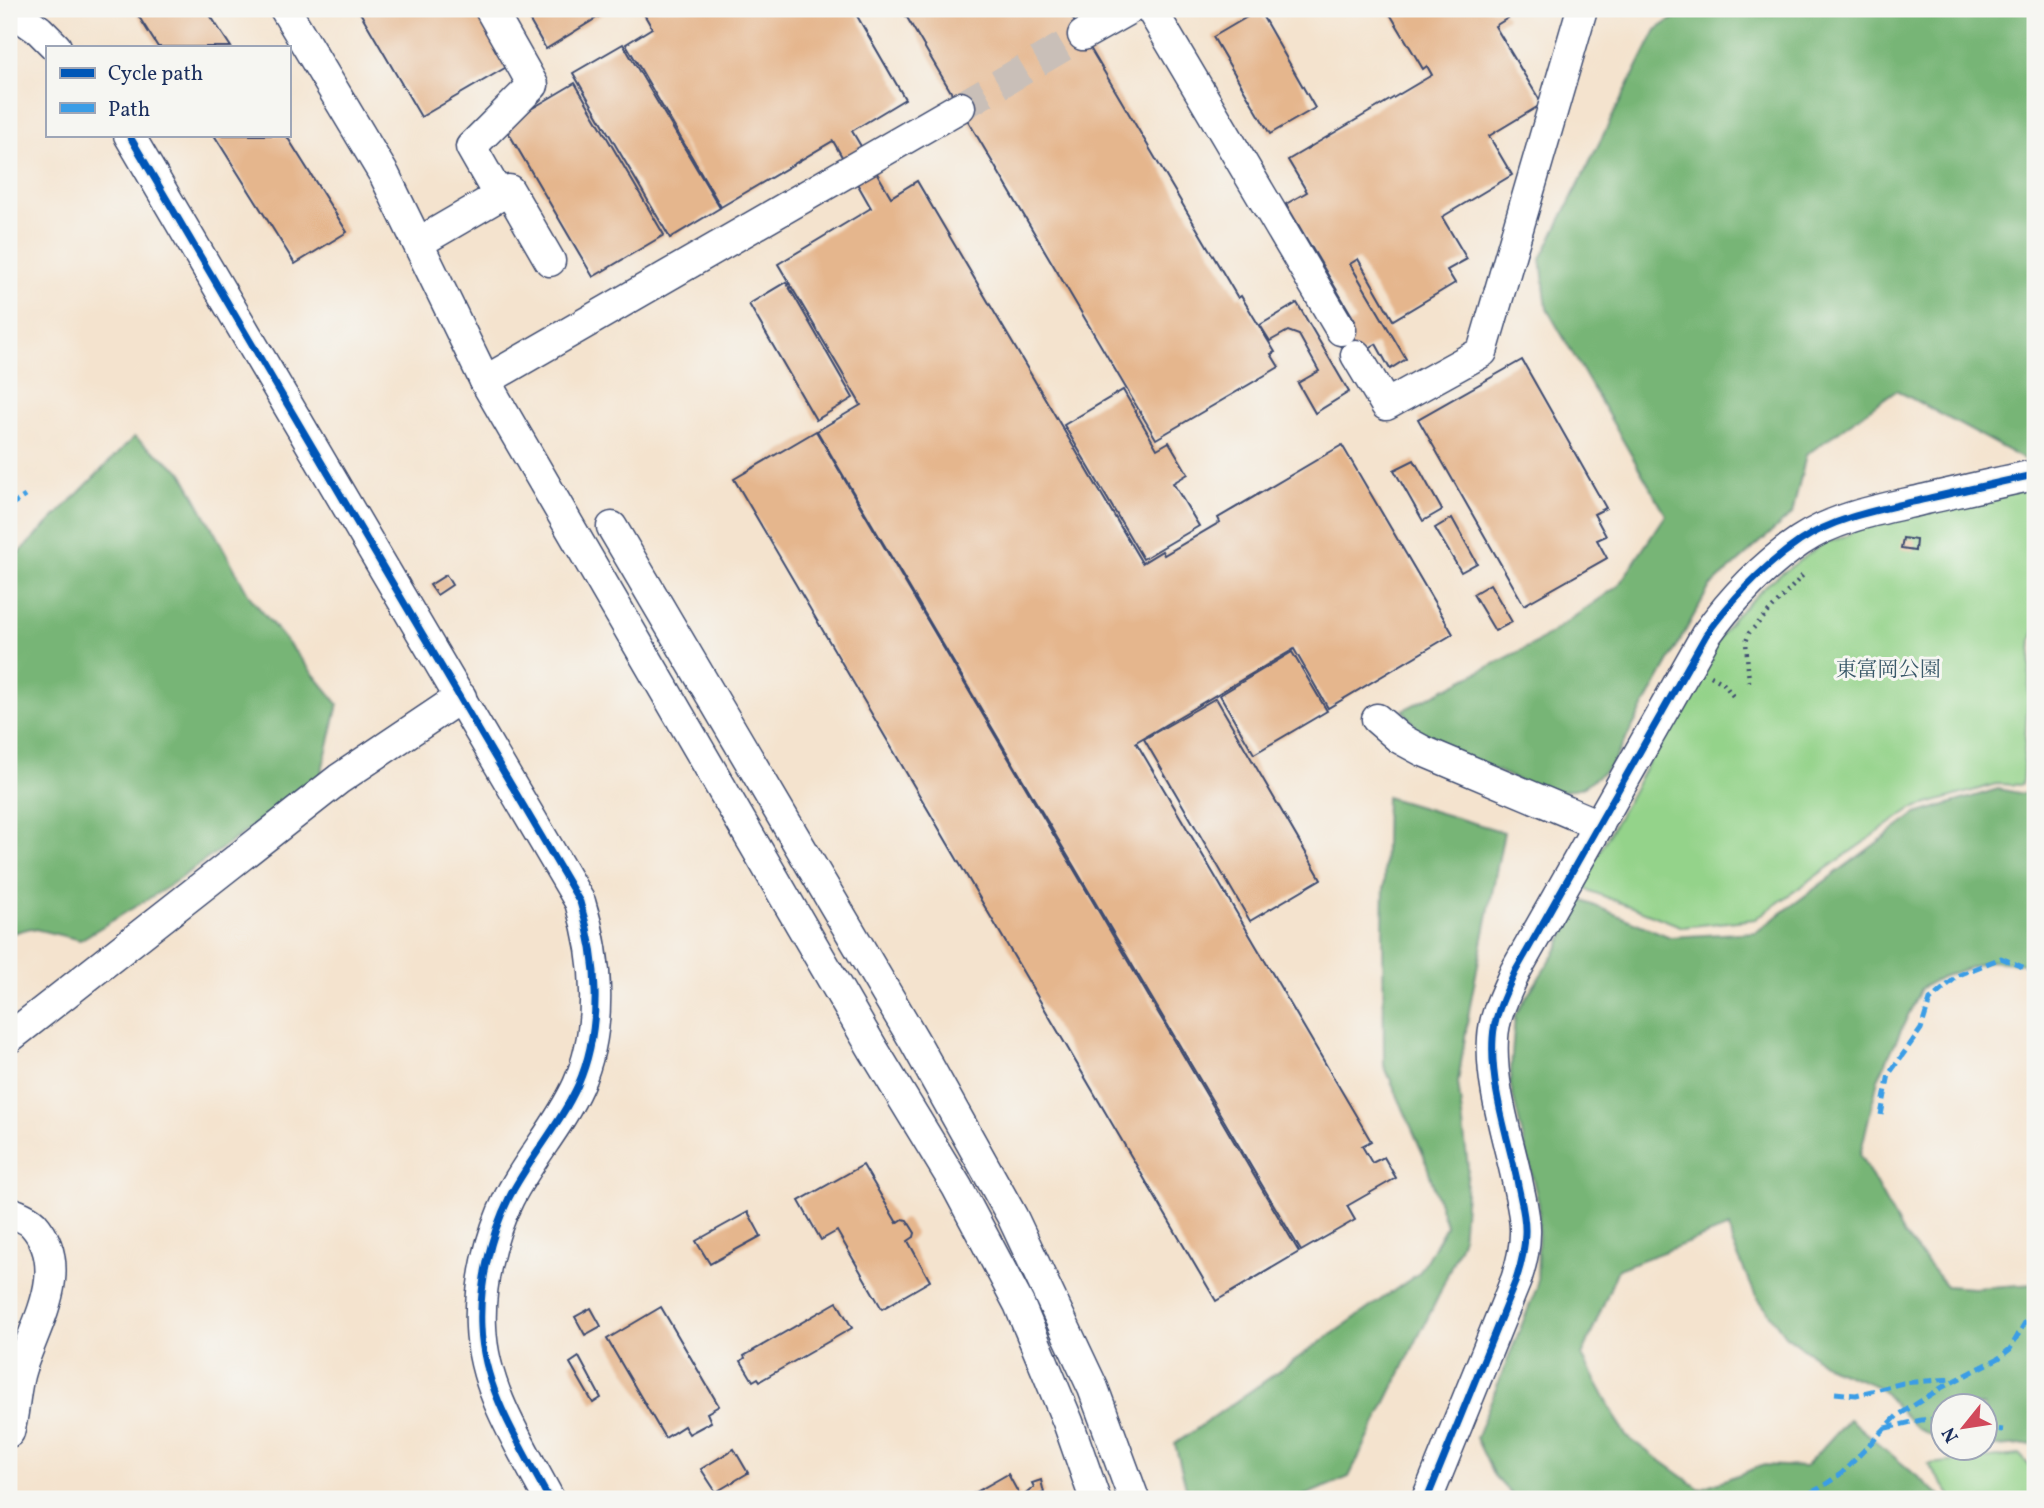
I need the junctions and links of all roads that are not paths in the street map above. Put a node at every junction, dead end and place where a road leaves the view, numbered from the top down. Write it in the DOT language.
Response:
graph roads {
  1 [pos="9,9"];
  2 [pos="285,9"];
  3 [pos="490,9"];
  4 [pos="1129,9"];
  5 [pos="1151,9"];
  6 [pos="1581,9"];
  7 [pos="1083,35"];
  8 [pos="56,46"];
  9 [pos="960,107"];
  10 [pos="130,136"];
  11 [pos="499,196"];
  12 [pos="418,243"];
  13 [pos="550,261"];
  14 [pos="1341,330"];
  15 [pos="1356,355"];
  16 [pos="485,381"];
  17 [pos="2035,475"];
  18 [pos="612,527"];
  19 [pos="461,697"];
  20 [pos="1377,719"];
  21 [pos="1599,825"];
  22 [pos="9,1038"];
  23 [pos="966,1135"];
  24 [pos="936,1153"];
  25 [pos="9,1211"];
  26 [pos="10,1420"];
  27 [pos="549,1499"];
  28 [pos="1095,1499"];
  29 [pos="1134,1499"];
  30 [pos="1427,1499"];
  1 -- 8 [label="street"];
  2 -- 12 [label="street"];
  3 -- 11 [label="street"];
  4 -- 7 [label="street"];
  5 -- 14 [label="street"];
  6 -- 15 [label="street"];
  9 -- 16 [label="street"];
  10 -- 19 [label="street"];
  11 -- 12 [label="street"];
  11 -- 13 [label="street"];
  12 -- 16 [label="street"];
  16 -- 24 [label="street"];
  17 -- 21 [label="street"];
  18 -- 23 [label="street"];
  19 -- 22 [label="street"];
  19 -- 27 [label="street"];
  20 -- 21 [label="street"];
  21 -- 30 [label="street"];
  23 -- 24 [label="street"];
  23 -- 29 [label="street"];
  24 -- 28 [label="street"];
  25 -- 26 [label="street"];
}
